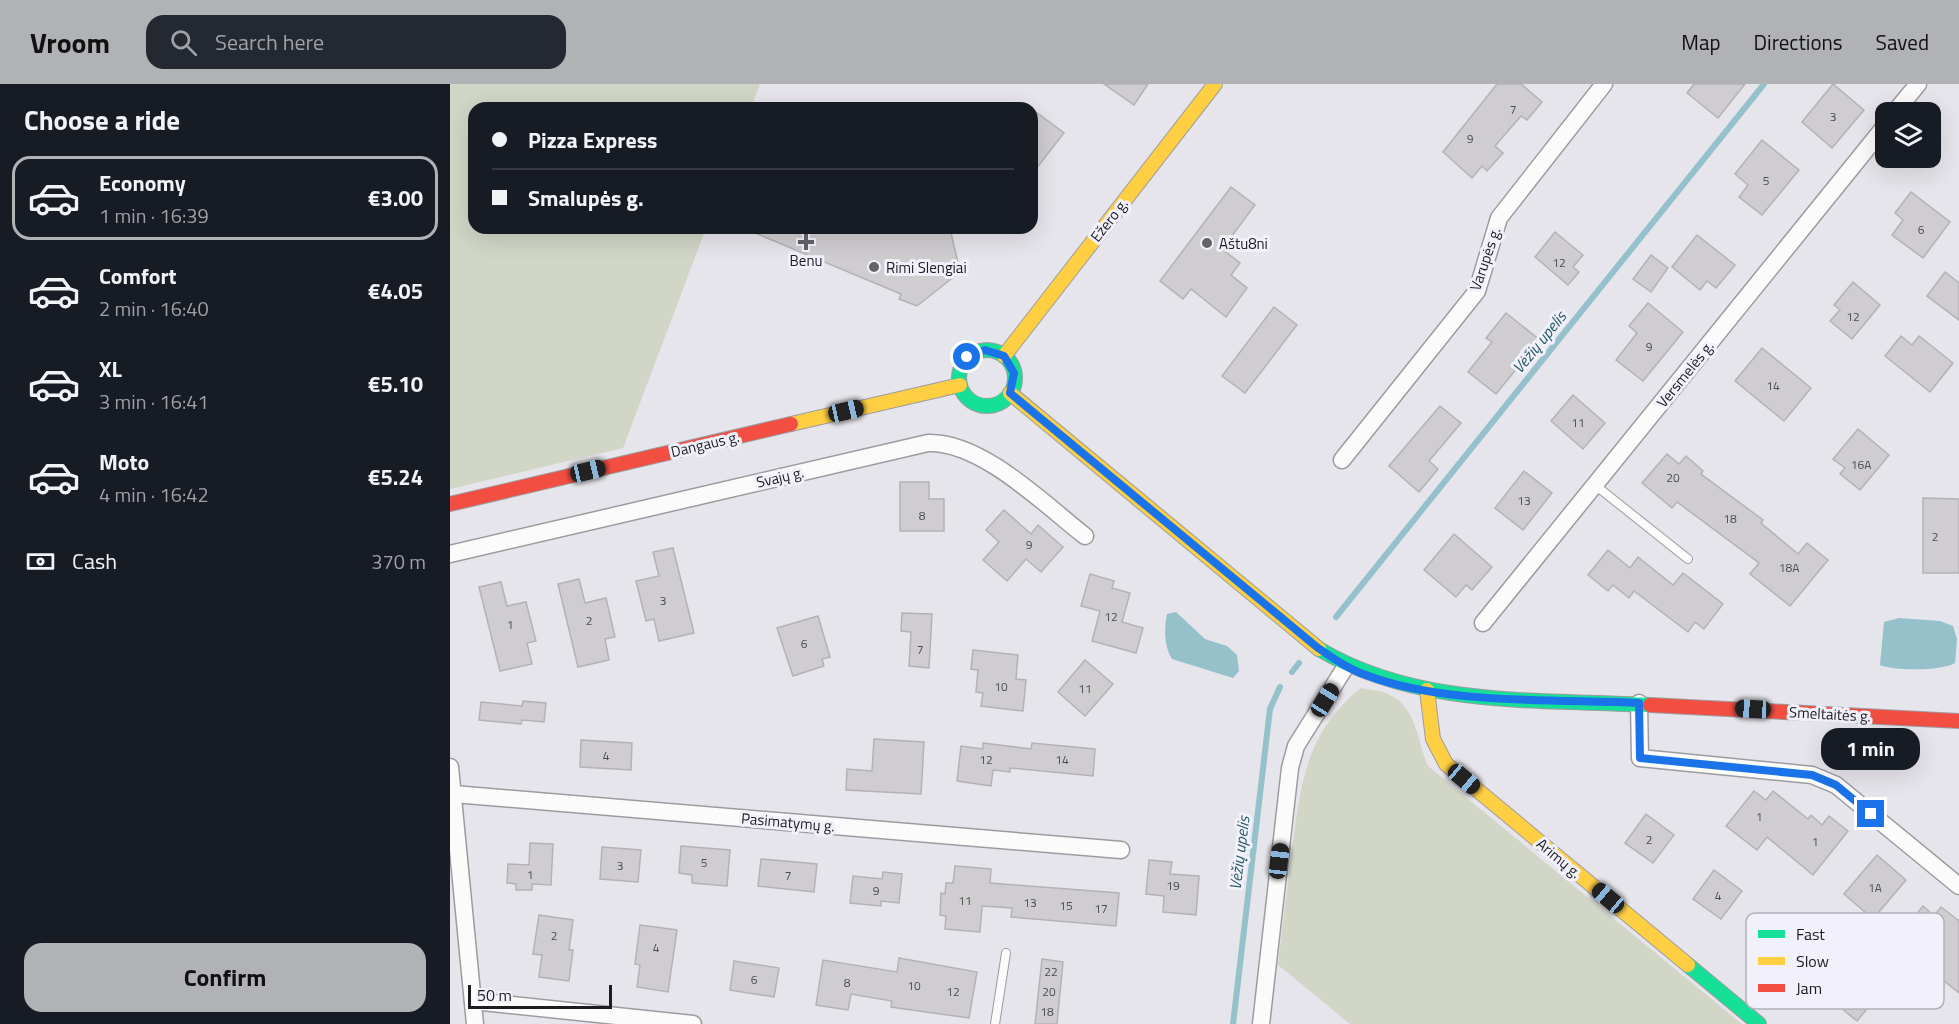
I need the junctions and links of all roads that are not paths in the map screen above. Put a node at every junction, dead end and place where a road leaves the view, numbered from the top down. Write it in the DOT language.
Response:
graph roads {
  1 [pos="1215,84"];
  2 [pos="1604,84"];
  3 [pos="1918,84"];
  4 [pos="1903,102"];
  5 [pos="1875,138"];
  6 [pos="1004,356"];
  7 [pos="960,385"];
  8 [pos="1010,393"];
  9 [pos="1342,460"];
  10 [pos="1595,485"];
  11 [pos="450,504"];
  12 [pos="1085,536"];
  13 [pos="450,554"];
  14 [pos="1688,559"];
  15 [pos="1483,623"];
  16 [pos="1346,666"];
  17 [pos="1427,690"];
  18 [pos="1639,703"];
  19 [pos="1959,721"];
  20 [pos="450,767"];
  21 [pos="454,794"];
  22 [pos="1121,850"];
  23 [pos="1959,885"];
  24 [pos="1006,953"];
  25 [pos="473,1000"];
  26 [pos="475,1024"];
  27 [pos="693,1024"];
  28 [pos="995,1024"];
  29 [pos="1261,1024"];
  30 [pos="1760,1024"];
  1 -- 6 [label="main road, Ežero g."];
  2 -- 9 [label="street, Varupės g."];
  3 -- 4 [label="street"];
  5 -- 10 [label="street, Versmelės g."];
  6 -- 7 [label="main road"];
  6 -- 8 [label="main road"];
  7 -- 8 [label="main road"];
  7 -- 11 [label="main road, Dangaus g."];
  8 -- 16 [label="main road, Smeltaitės g."];
  10 -- 14 [label="lane"];
  10 -- 15 [label="street, Versmelės g."];
  12 -- 13 [label="street, Svajų g."];
  16 -- 17 [label="main road, Smeltaitės g."];
  16 -- 29 [label="street"];
  17 -- 18 [label="main road, Smeltaitės g."];
  17 -- 30 [label="main road, Arimų g."];
  18 -- 19 [label="main road, Smeltaitės g."];
  18 -- 23 [label="street"];
  20 -- 21 [label="street"];
  21 -- 22 [label="street, Pasimatymų g."];
  21 -- 25 [label="street"];
  24 -- 28 [label="lane"];
  25 -- 26 [label="street"];
  25 -- 27 [label="street"];
}
